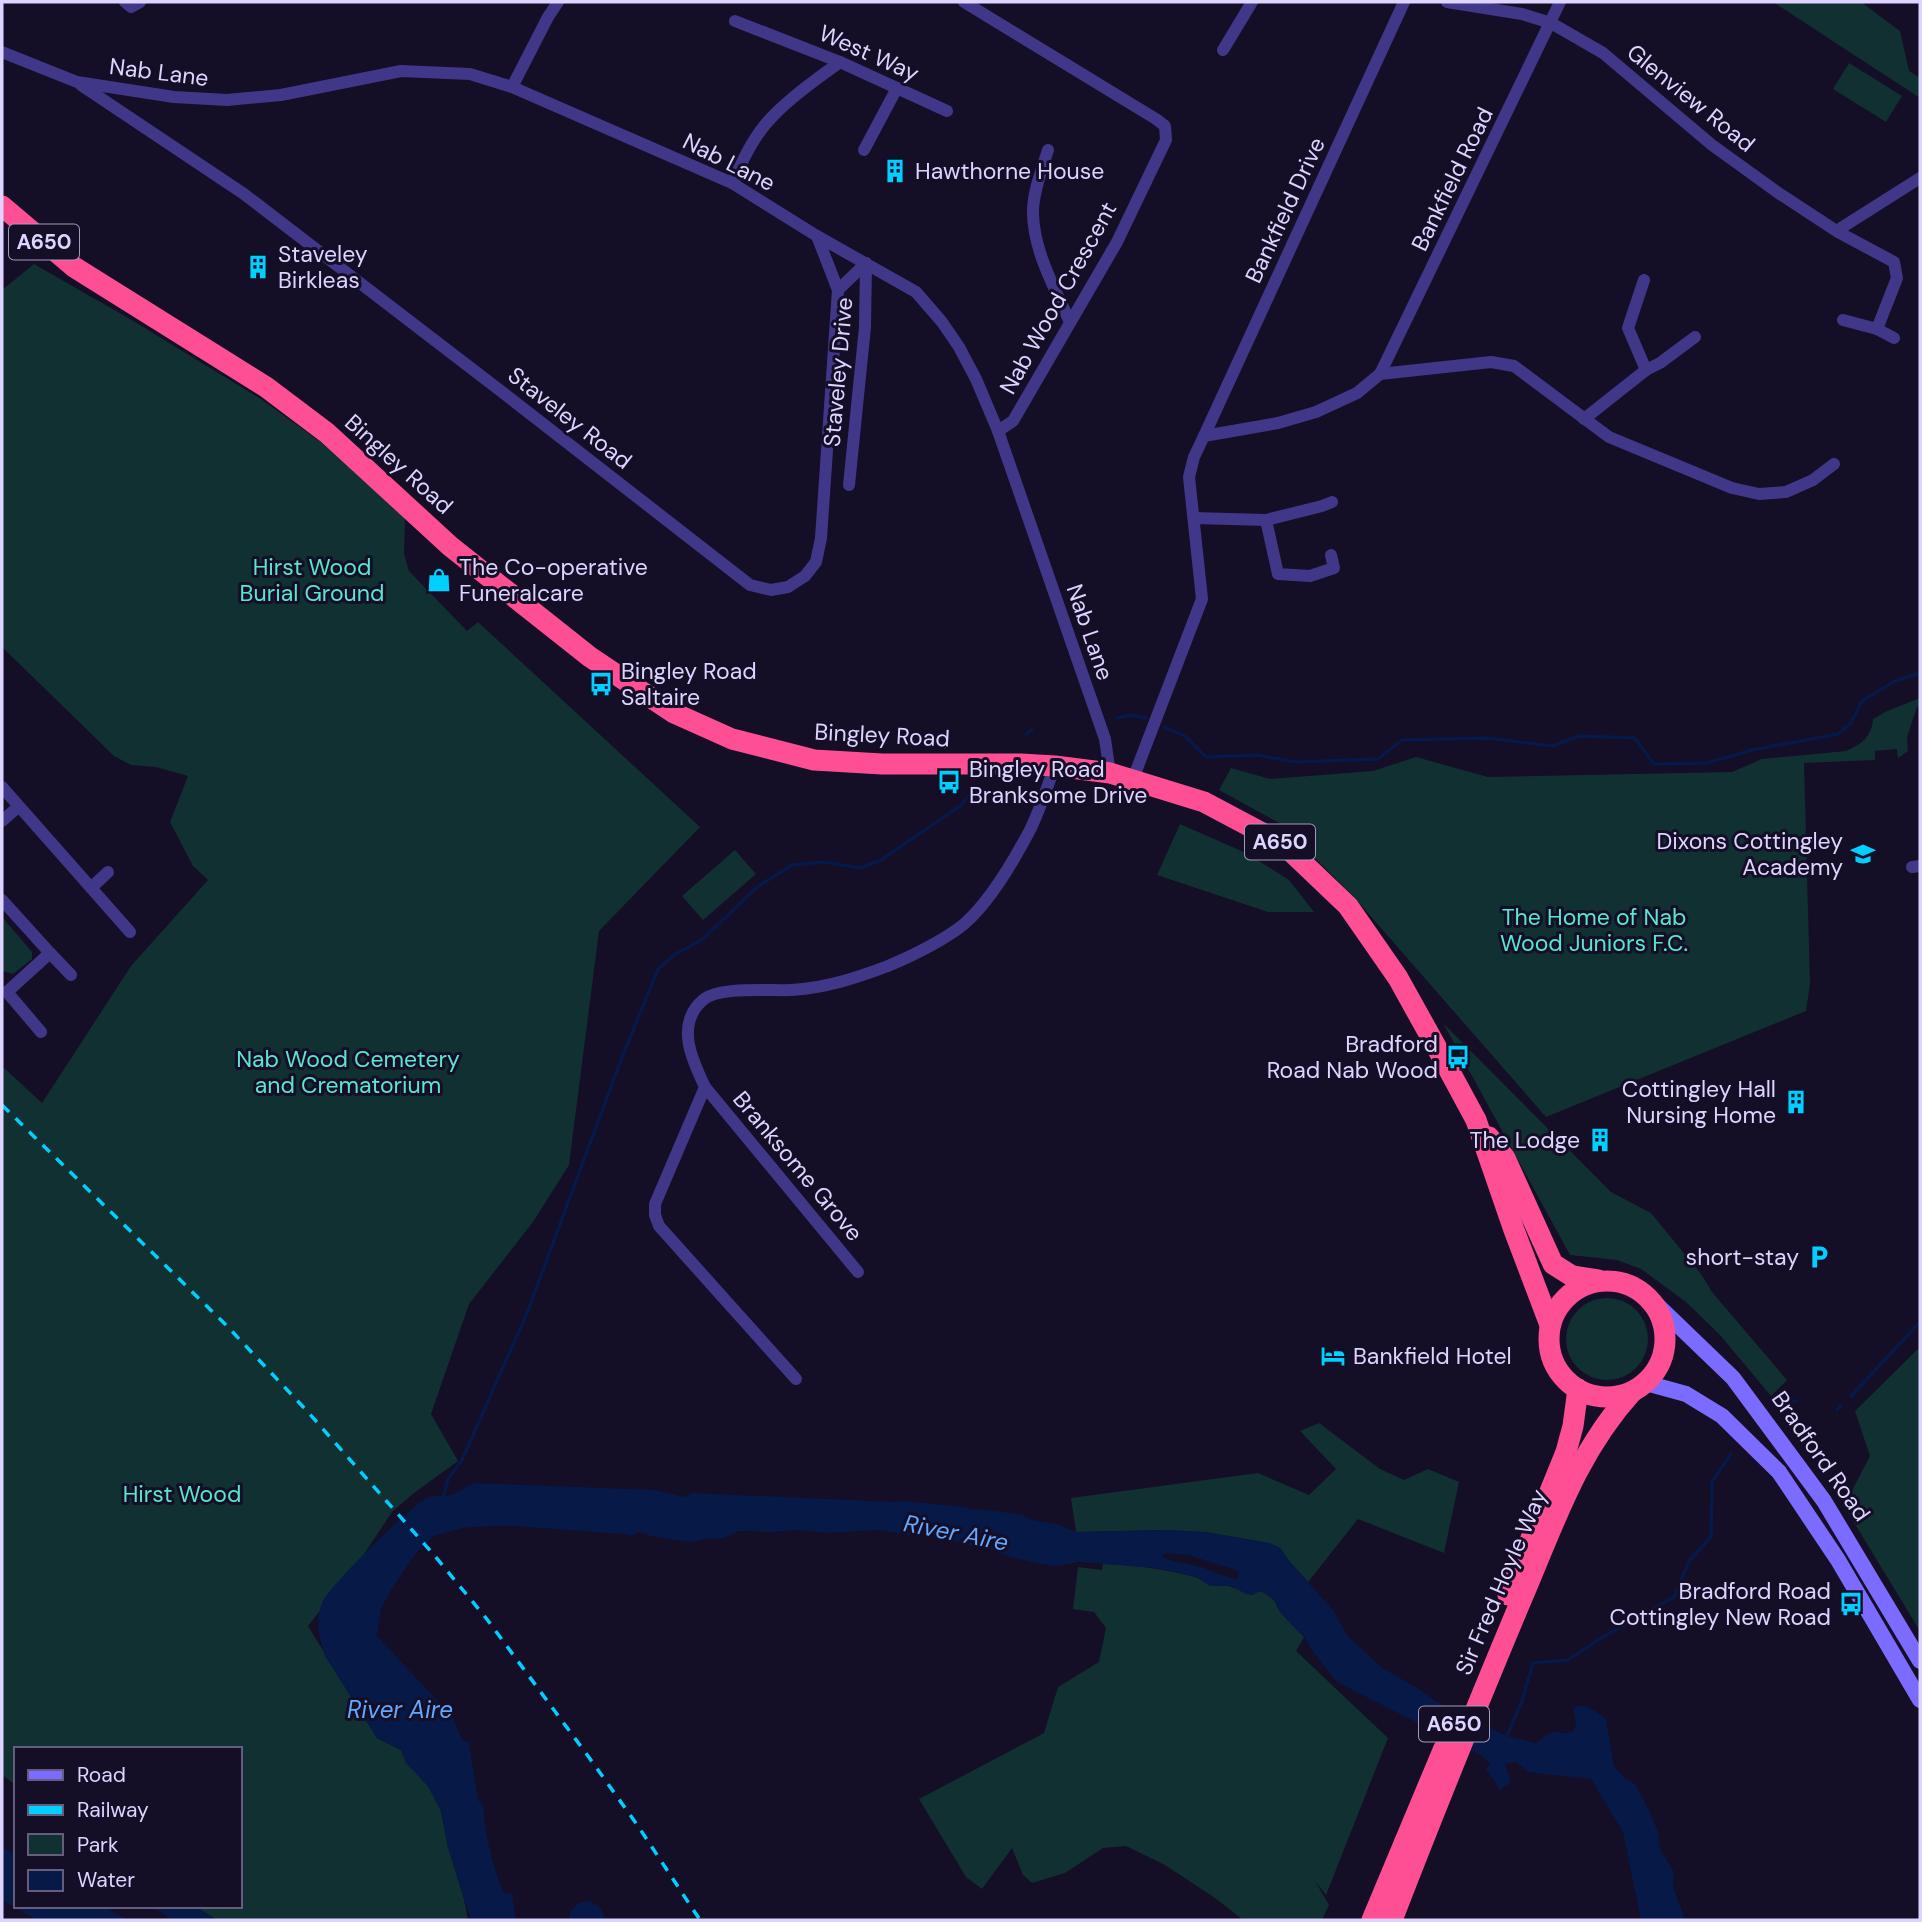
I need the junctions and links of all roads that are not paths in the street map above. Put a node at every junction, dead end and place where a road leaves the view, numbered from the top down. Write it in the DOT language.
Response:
graph roads {
  1 [pos="125,2"];
  2 [pos="140,2"];
  3 [pos="558,2"];
  4 [pos="964,2"];
  5 [pos="1252,2"];
  6 [pos="1404,2"];
  7 [pos="1447,2"];
  8 [pos="1560,2"];
  9 [pos="735,20"];
  10 [pos="1551,23"];
  11 [pos="1223,50"];
  12 [pos="2,52"];
  13 [pos="840,62"];
  14 [pos="77,82"];
  15 [pos="512,87"];
  16 [pos="897,88"];
  17 [pos="947,111"];
  18 [pos="864,150"];
  19 [pos="1048,150"];
  20 [pos="1920,178"];
  21 [pos="732,183"];
  22 [pos="2,206"];
  23 [pos="1838,232"];
  24 [pos="817,236"];
  25 [pos="866,263"];
  26 [pos="1644,280"];
  27 [pos="838,290"];
  28 [pos="1843,320"];
  29 [pos="1070,322"];
  30 [pos="1877,329"];
  31 [pos="1695,337"];
  32 [pos="1894,338"];
  33 [pos="1646,370"];
  34 [pos="1380,373"];
  35 [pos="1584,419"];
  36 [pos="998,431"];
  37 [pos="1205,436"];
  38 [pos="1834,464"];
  39 [pos="849,485"];
  40 [pos="1332,502"];
  41 [pos="1194,518"];
  42 [pos="1266,520"];
  43 [pos="1331,555"];
  44 [pos="1055,766"];
  45 [pos="1110,773"];
  46 [pos="1133,779"];
  47 [pos="2,787"];
  48 [pos="18,807"];
  49 [pos="2,821"];
  50 [pos="108,872"];
  51 [pos="92,887"];
  52 [pos="2,900"];
  53 [pos="130,932"];
  54 [pos="50,953"];
  55 [pos="71,975"];
  56 [pos="4,989"];
  57 [pos="41,1032"];
  58 [pos="705,1087"];
  59 [pos="1476,1120"];
  60 [pos="858,1272"];
  61 [pos="1600,1281"];
  62 [pos="1653,1301"];
  63 [pos="1550,1325"];
  64 [pos="796,1379"];
  65 [pos="1639,1388"];
  66 [pos="1578,1389"];
  67 [pos="1543,1532"];
  68 [pos="1904,1634"];
  69 [pos="1920,1644"];
  70 [pos="1920,1661"];
  71 [pos="1919,1695"];
  72 [pos="1372,1920"];
  73 [pos="1392,1920"];
  1 -- 2 [label="street"];
  3 -- 15 [label="street"];
  4 -- 29 [label="street, Nab Wood Crescent"];
  5 -- 11 [label="street"];
  6 -- 37 [label="street, Bankfield Drive"];
  7 -- 10 [label="street, Glenview Road"];
  8 -- 10 [label="street, Bankfield Road"];
  9 -- 13 [label="street, West Way"];
  10 -- 23 [label="street, Glenview Road"];
  10 -- 34 [label="street, Bankfield Road"];
  12 -- 14 [label="street, Nab Lane"];
  13 -- 16 [label="street, West Way"];
  13 -- 21 [label="street"];
  14 -- 15 [label="street, Nab Lane"];
  14 -- 27 [label="street, Staveley Road"];
  15 -- 21 [label="street, Nab Lane"];
  16 -- 17 [label="street, West Way"];
  16 -- 18 [label="street"];
  19 -- 29 [label="street"];
  20 -- 23 [label="street"];
  21 -- 24 [label="street, Nab Lane"];
  22 -- 44 [label="highway, Bingley Road / A650"];
  23 -- 30 [label="street, Glenview Road"];
  24 -- 25 [label="street, Nab Lane"];
  24 -- 27 [label="street, Staveley Road"];
  25 -- 27 [label="street"];
  25 -- 36 [label="street, Nab Lane"];
  25 -- 39 [label="street, Staveley Drive"];
  26 -- 33 [label="street"];
  28 -- 30 [label="street"];
  29 -- 36 [label="street, Nab Wood Crescent"];
  30 -- 32 [label="street"];
  31 -- 33 [label="street"];
  33 -- 35 [label="street"];
  34 -- 35 [label="street"];
  34 -- 37 [label="street"];
  35 -- 38 [label="street"];
  36 -- 45 [label="street, Nab Lane"];
  37 -- 41 [label="street, Bankfield Drive"];
  40 -- 42 [label="street"];
  41 -- 42 [label="street"];
  41 -- 46 [label="street, Bankfield Drive"];
  42 -- 43 [label="street"];
  44 -- 45 [label="highway, Bingley Road / A650"];
  44 -- 58 [label="street, Branksome Grove"];
  45 -- 46 [label="highway, Bingley Road / A650"];
  46 -- 59 [label="highway, Bingley Road / A650"];
  47 -- 48 [label="street"];
  48 -- 49 [label="street"];
  48 -- 51 [label="street"];
  50 -- 51 [label="street"];
  51 -- 53 [label="street"];
  52 -- 54 [label="street"];
  54 -- 55 [label="street"];
  54 -- 56 [label="street"];
  56 -- 57 [label="street"];
  58 -- 60 [label="street, Branksome Grove"];
  58 -- 64 [label="street"];
  59 -- 61 [label="highway, A650"];
  59 -- 63 [label="highway, Bingley Road / A650"];
  61 -- 62 [label="highway, A650"];
  61 -- 63 [label="highway"];
  62 -- 65 [label="highway, A650"];
  62 -- 68 [label="main road, Bradford Road"];
  63 -- 66 [label="highway, A650"];
  65 -- 66 [label="highway"];
  65 -- 67 [label="highway, Sir Fred Hoyle Way / A650"];
  65 -- 71 [label="main road, Bradford Road"];
  66 -- 67 [label="highway, Sir Fred Hoyle Way / A650"];
  67 -- 72 [label="highway, Sir Fred Hoyle Way / A650"];
  67 -- 73 [label="highway, Sir Fred Hoyle Way / A650"];
  68 -- 69 [label="main road"];
  68 -- 70 [label="main road, Bradford Road"];
}
